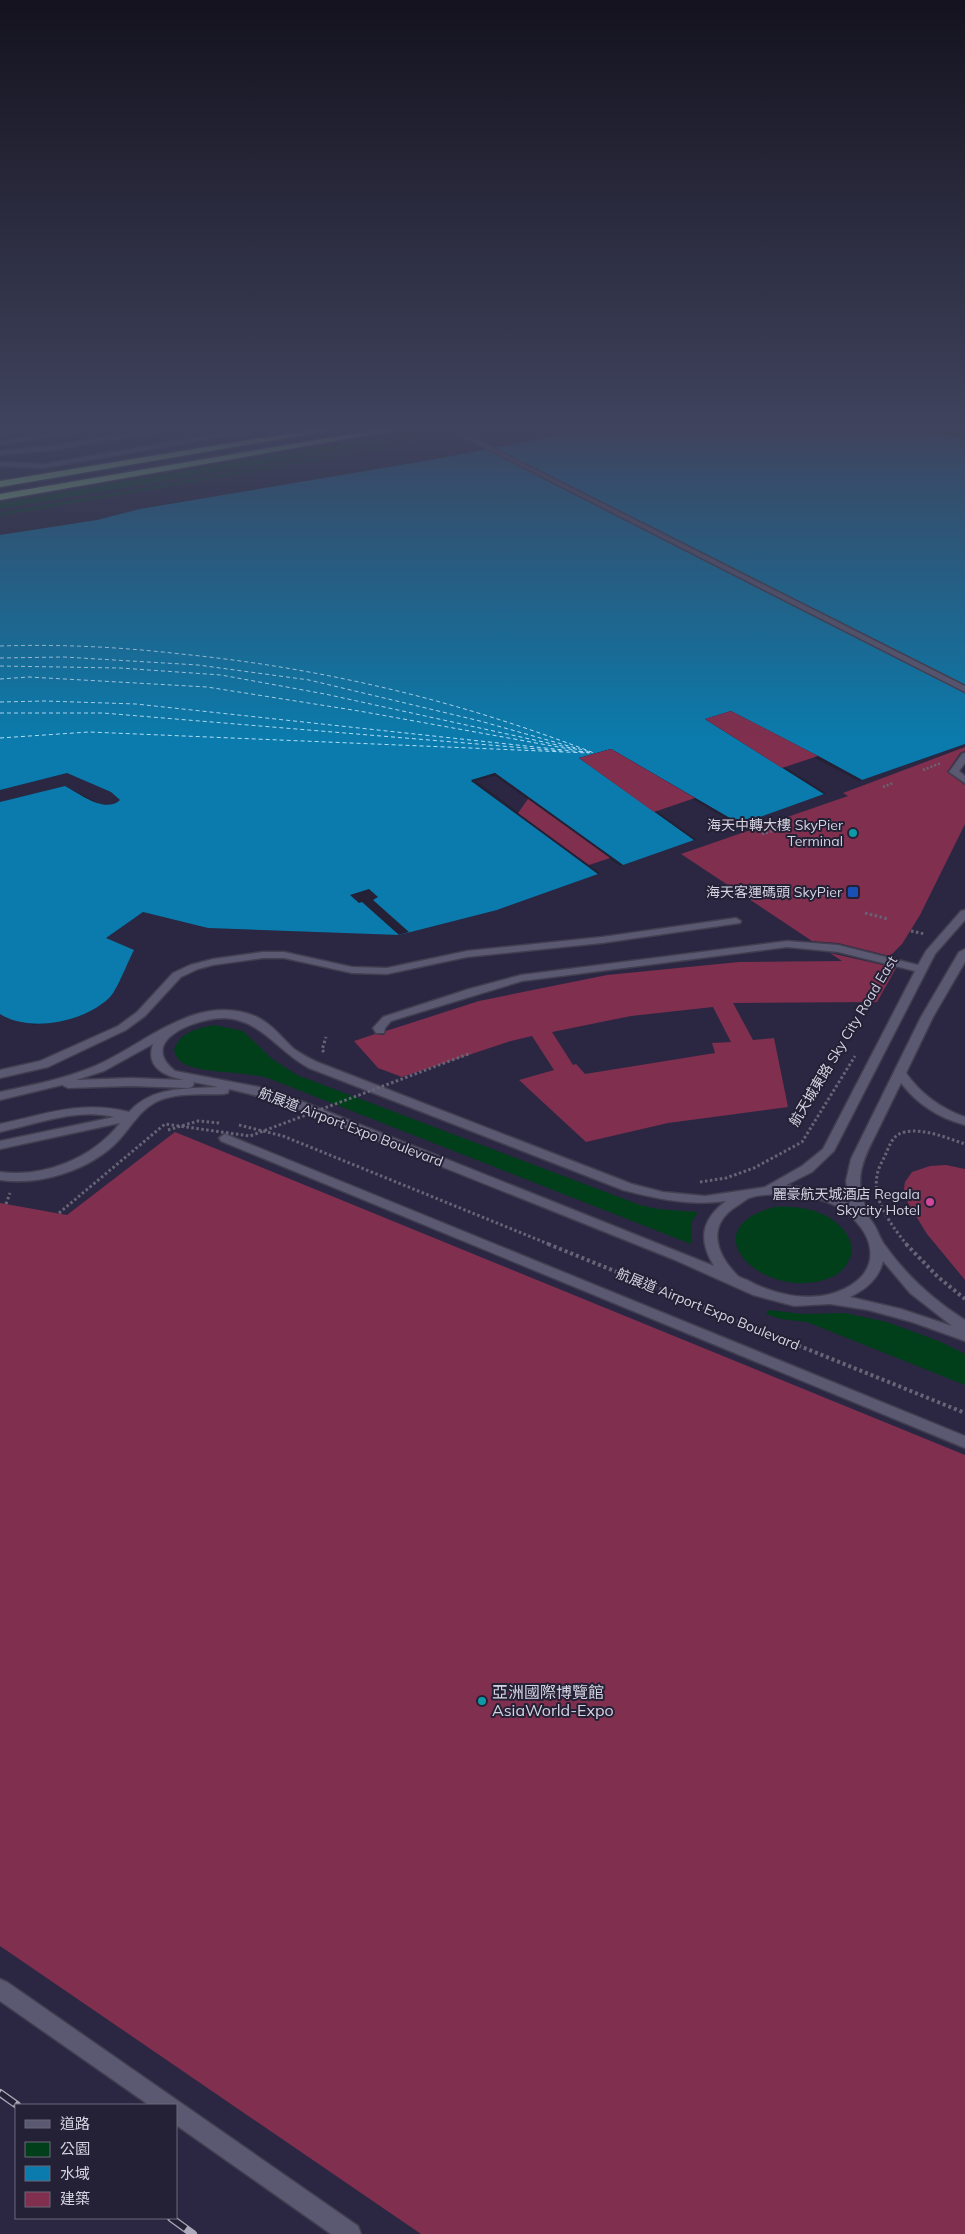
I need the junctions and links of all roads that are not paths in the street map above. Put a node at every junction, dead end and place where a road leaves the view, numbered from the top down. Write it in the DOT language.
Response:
graph roads {
  1 [pos="653,531"];
  2 [pos="965,689"];
  3 [pos="965,756"];
  4 [pos="965,780"];
  5 [pos="965,913"];
  6 [pos="736,921"];
  7 [pos="965,952"];
  8 [pos="922,969"];
  9 [pos="169,1030"];
  10 [pos="380,1031"];
  11 [pos="899,1072"];
  12 [pos="0,1074"];
  13 [pos="53,1084"];
  14 [pos="227,1085"];
  15 [pos="246,1088"];
  16 [pos="0,1096"];
  17 [pos="130,1116"];
  18 [pos="965,1120"];
  19 [pos="0,1128"];
  20 [pos="225,1138"];
  21 [pos="0,1145"];
  22 [pos="0,1176"];
  23 [pos="764,1191"];
  24 [pos="747,1195"];
  25 [pos="870,1227"];
  26 [pos="878,1244"];
  27 [pos="736,1281"];
  28 [pos="829,1299"];
  29 [pos="965,1327"];
  30 [pos="965,1336"];
  31 [pos="965,1442"];
  32 [pos="0,1988"];
  33 [pos="165,2104"];
  34 [pos="178,2113"];
  35 [pos="350,2234"];
  1 -- 2 [label="street"];
  3 -- 4 [label="street"];
  5 -- 8 [label="street"];
  6 -- 12 [label="street"];
  7 -- 11 [label="street"];
  8 -- 10 [label="street"];
  8 -- 23 [label="street"];
  9 -- 13 [label="street"];
  9 -- 14 [label="street, 航展道 Airport Expo Boulevard"];
  9 -- 24 [label="street, 航展道 Airport Expo Boulevard"];
  11 -- 18 [label="street"];
  11 -- 25 [label="street"];
  13 -- 14 [label="street"];
  13 -- 16 [label="street"];
  14 -- 15 [label="street, 航展道 Airport Expo Boulevard"];
  15 -- 17 [label="street"];
  15 -- 27 [label="street, 航展道 Airport Expo Boulevard"];
  17 -- 19 [label="street"];
  17 -- 21 [label="street"];
  17 -- 22 [label="street"];
  20 -- 31 [label="street"];
  23 -- 24 [label="street, 航展道 Airport Expo Boulevard"];
  23 -- 25 [label="street, 航展道 Airport Expo Boulevard"];
  24 -- 27 [label="street, 航展道 Airport Expo Boulevard"];
  25 -- 26 [label="street, 航展道 Airport Expo Boulevard"];
  26 -- 28 [label="street, 航展道 Airport Expo Boulevard"];
  26 -- 29 [label="street, 航展道 Airport Expo Boulevard"];
  27 -- 28 [label="street, 航展道 Airport Expo Boulevard"];
  28 -- 30 [label="street, 航展道 Airport Expo Boulevard"];
  32 -- 33 [label="street"];
  34 -- 35 [label="street"];
}
